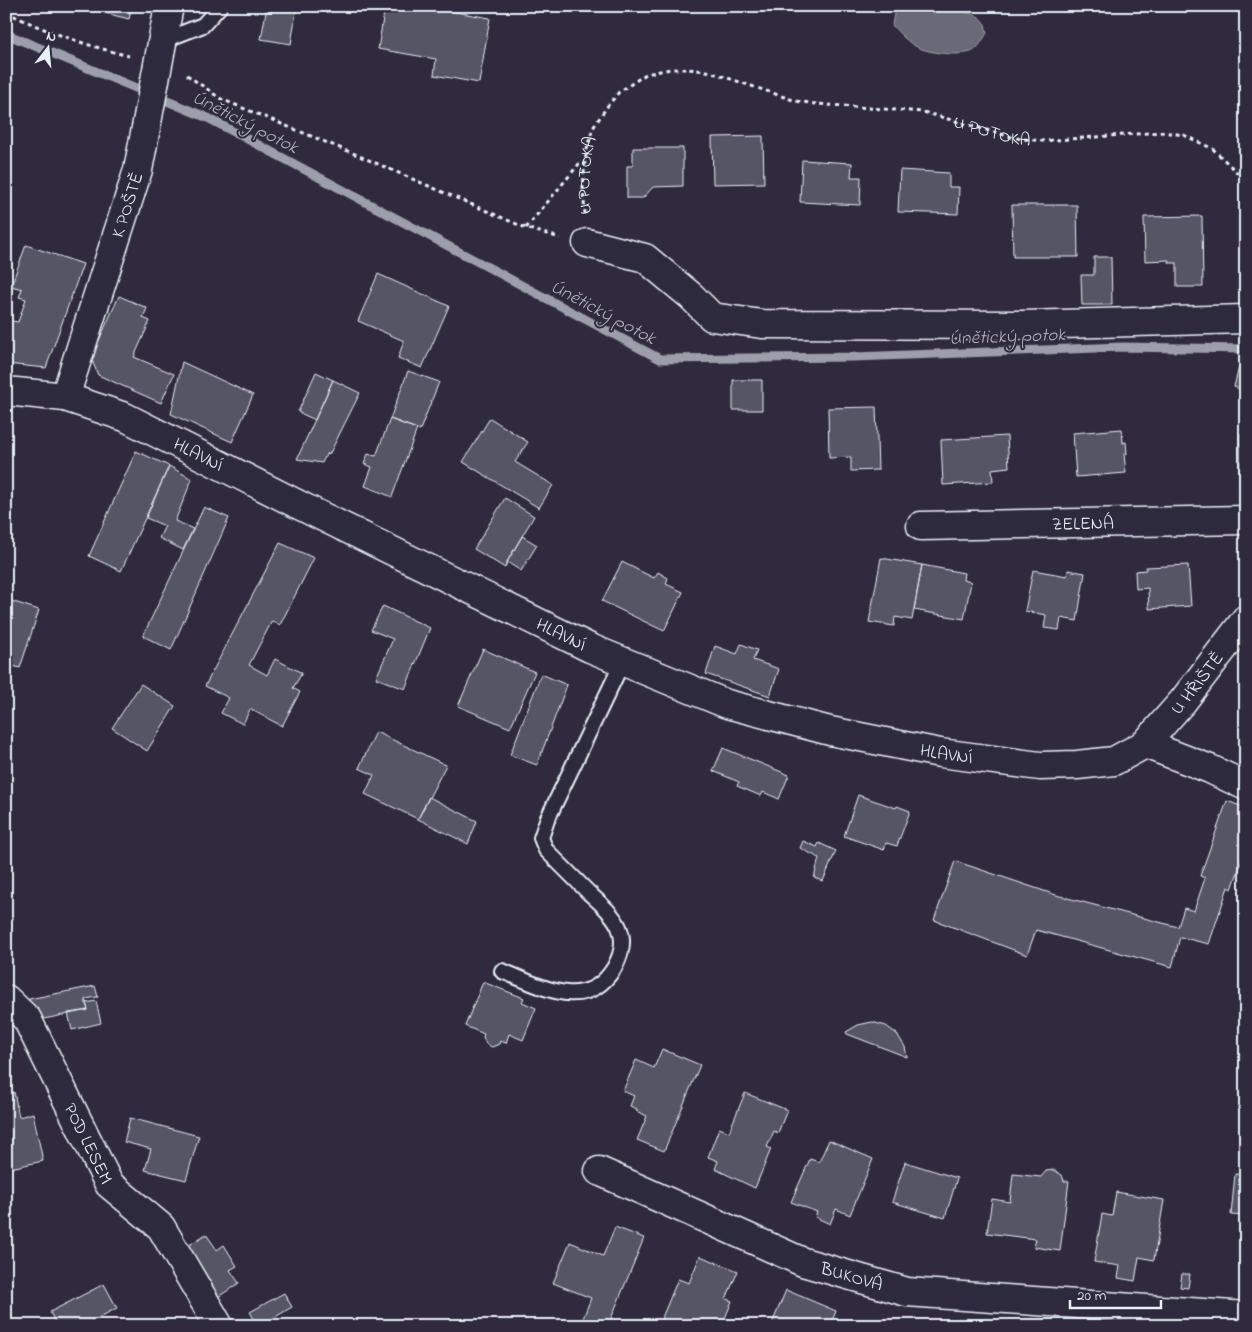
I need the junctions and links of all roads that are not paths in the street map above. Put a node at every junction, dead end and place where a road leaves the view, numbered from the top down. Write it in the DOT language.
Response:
graph roads {
  1 [pos="169,6"];
  2 [pos="220,6"];
  3 [pos="160,52"];
  4 [pos="587,243"];
  5 [pos="1246,319"];
  6 [pos="6,391"];
  7 [pos="65,397"];
  8 [pos="1246,520"];
  9 [pos="921,526"];
  10 [pos="1246,619"];
  11 [pos="623,661"];
  12 [pos="1145,744"];
  13 [pos="1246,786"];
  14 [pos="502,971"];
  15 [pos="6,999"];
  16 [pos="599,1171"];
  17 [pos="1246,1316"];
  18 [pos="1120,1317"];
  19 [pos="219,1326"];
  1 -- 3 [label="street, K POŠTĚ"];
  2 -- 3 [label="lane"];
  3 -- 7 [label="street, K POŠTĚ"];
  4 -- 5 [label="street"];
  6 -- 7 [label="street, HLAVNÍ"];
  7 -- 11 [label="street, HLAVNÍ"];
  8 -- 9 [label="street, ZELENÁ"];
  10 -- 12 [label="street, U HŘIŠTĚ"];
  11 -- 12 [label="street, HLAVNÍ"];
  11 -- 14 [label="lane"];
  12 -- 13 [label="street"];
  15 -- 19 [label="street, POD LESEM"];
  16 -- 18 [label="street, BUKOVÁ"];
  17 -- 18 [label="street, BUKOVÁ"];
}
